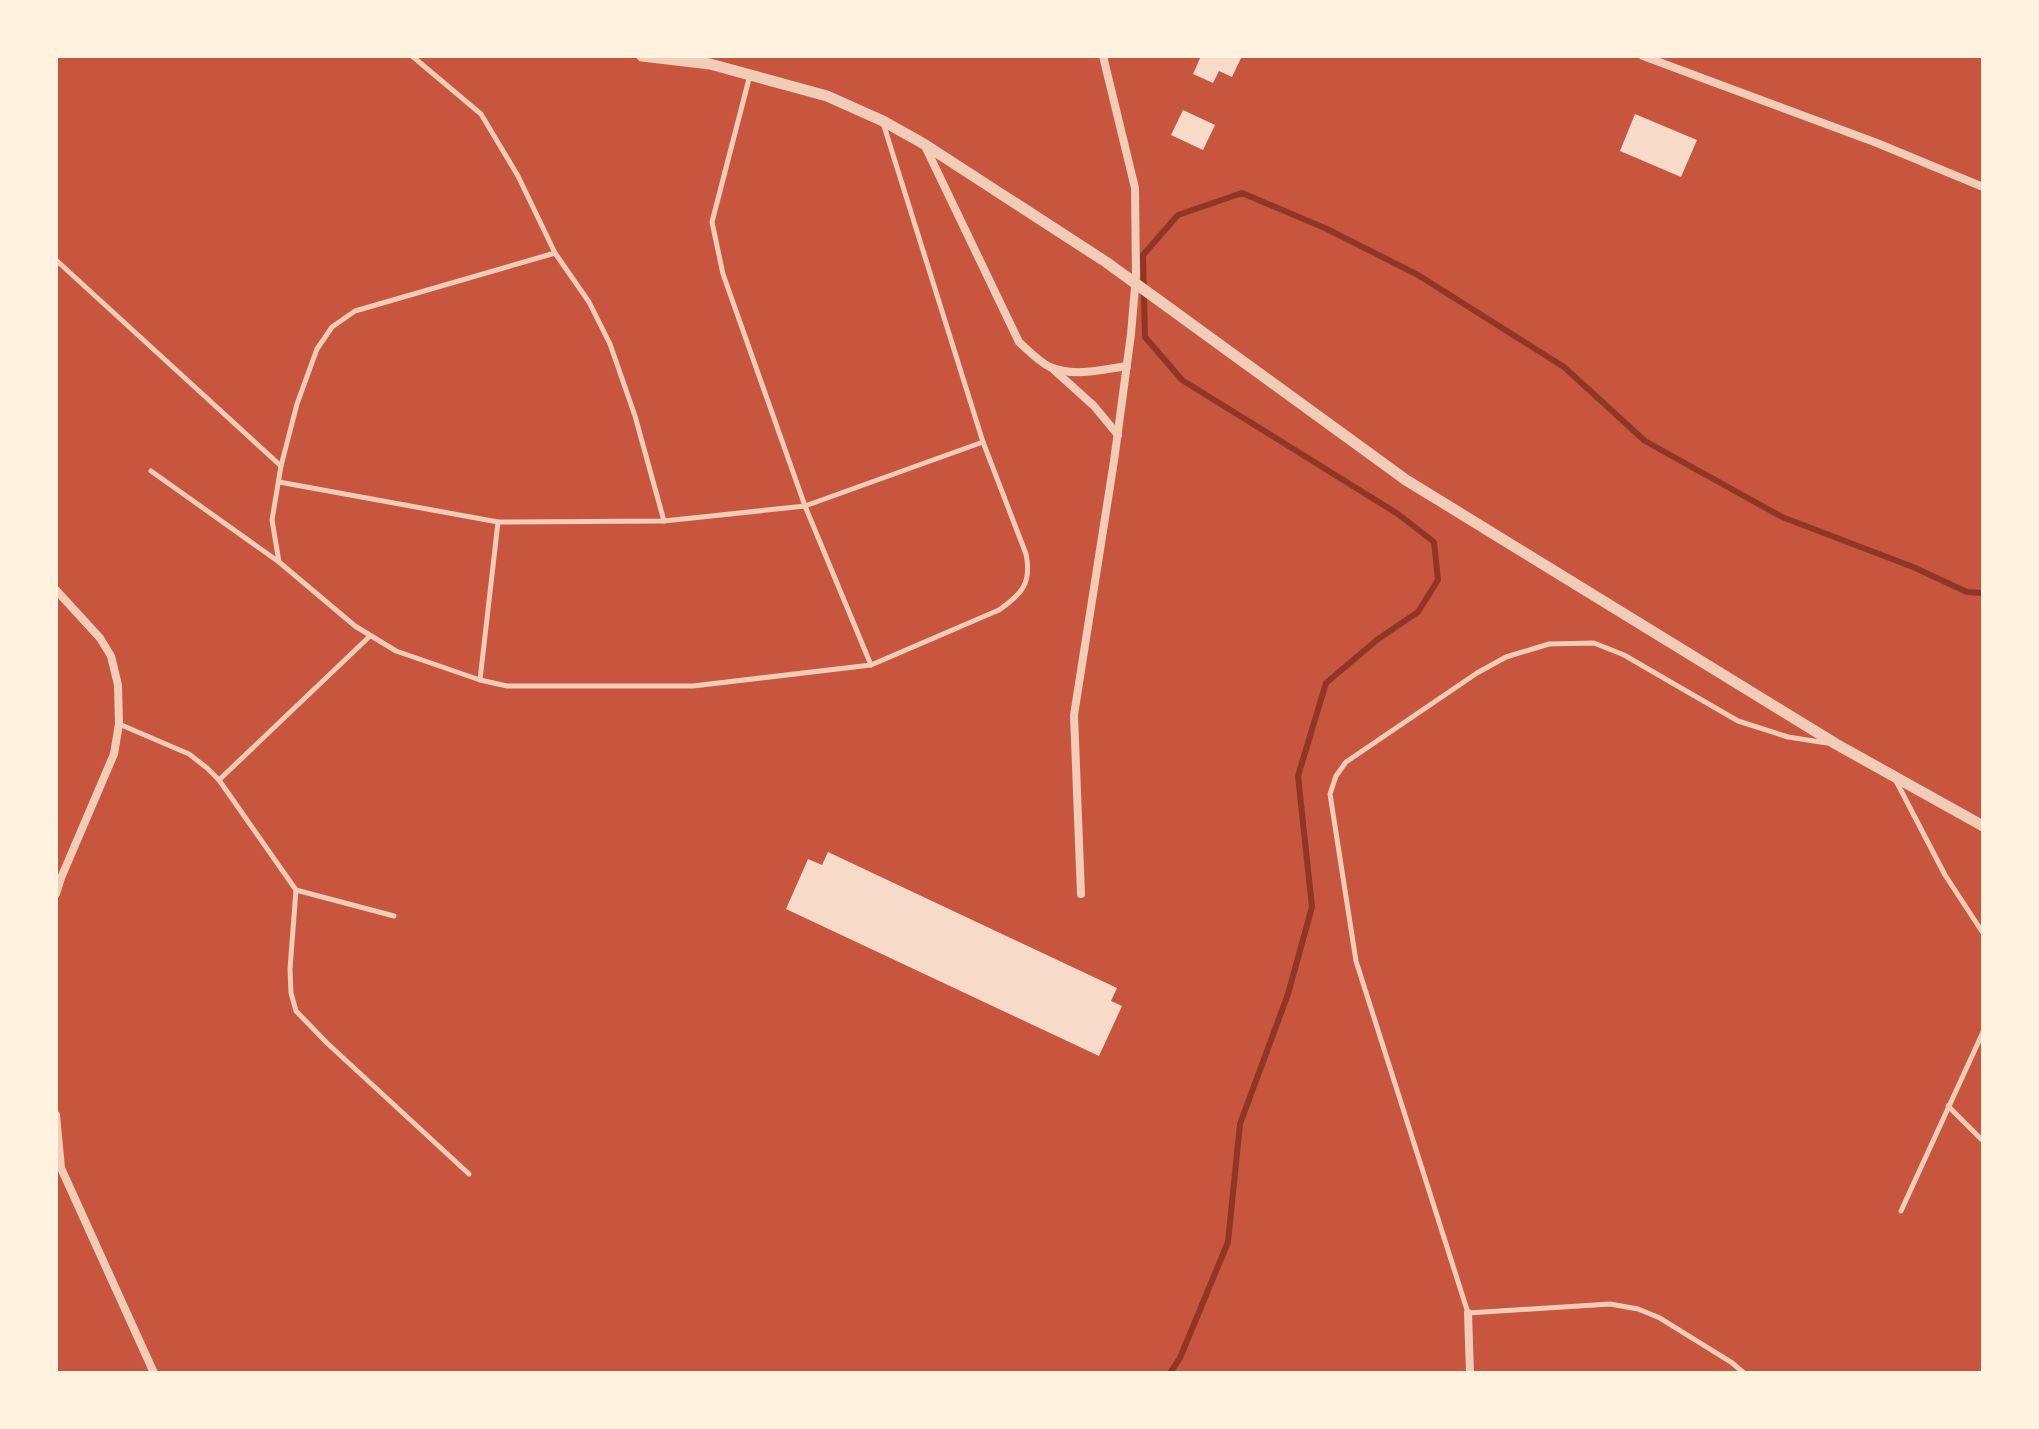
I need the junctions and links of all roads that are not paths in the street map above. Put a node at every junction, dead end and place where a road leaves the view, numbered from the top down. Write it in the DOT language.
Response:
graph roads {
  1 [pos="412,56"];
  2 [pos="642,56"];
  3 [pos="1103,56"];
  4 [pos="1643,56"];
  5 [pos="751,74"];
  6 [pos="883,121"];
  7 [pos="924,144"];
  8 [pos="1983,187"];
  9 [pos="555,253"];
  10 [pos="56,260"];
  11 [pos="1127,366"];
  12 [pos="1052,368"];
  13 [pos="1118,435"];
  14 [pos="983,442"];
  15 [pos="281,466"];
  16 [pos="151,471"];
  17 [pos="279,482"];
  18 [pos="805,506"];
  19 [pos="664,521"];
  20 [pos="498,522"];
  21 [pos="279,562"];
  22 [pos="56,590"];
  23 [pos="370,636"];
  24 [pos="871,665"];
  25 [pos="480,680"];
  26 [pos="119,724"];
  27 [pos="1836,744"];
  28 [pos="1893,775"];
  29 [pos="219,780"];
  30 [pos="1983,826"];
  31 [pos="58,876"];
  32 [pos="296,890"];
  33 [pos="56,894"];
  34 [pos="1081,894"];
  35 [pos="394,916"];
  36 [pos="1983,933"];
  37 [pos="1983,1032"];
  38 [pos="1948,1106"];
  39 [pos="56,1115"];
  40 [pos="1983,1141"];
  41 [pos="59,1169"];
  42 [pos="469,1174"];
  43 [pos="1901,1211"];
  44 [pos="1468,1313"];
  45 [pos="154,1373"];
  46 [pos="1470,1373"];
  47 [pos="1744,1373"];
  1 -- 9 [label="lane"];
  2 -- 5 [label="street"];
  3 -- 11 [label="street"];
  4 -- 8 [label="street"];
  5 -- 6 [label="street"];
  5 -- 18 [label="lane"];
  6 -- 7 [label="street"];
  6 -- 14 [label="lane"];
  7 -- 12 [label="street"];
  7 -- 27 [label="street"];
  9 -- 15 [label="lane"];
  9 -- 19 [label="lane"];
  10 -- 15 [label="lane"];
  11 -- 12 [label="street"];
  11 -- 13 [label="street"];
  12 -- 13 [label="street"];
  13 -- 34 [label="street"];
  14 -- 18 [label="lane"];
  14 -- 24 [label="lane"];
  15 -- 17 [label="lane"];
  16 -- 21 [label="lane"];
  17 -- 20 [label="lane"];
  17 -- 21 [label="lane"];
  18 -- 19 [label="lane"];
  18 -- 24 [label="lane"];
  19 -- 20 [label="lane"];
  20 -- 25 [label="lane"];
  21 -- 23 [label="lane"];
  22 -- 26 [label="street"];
  23 -- 25 [label="lane"];
  23 -- 29 [label="lane"];
  24 -- 25 [label="lane"];
  26 -- 29 [label="lane"];
  26 -- 31 [label="street"];
  27 -- 28 [label="street"];
  27 -- 44 [label="lane"];
  28 -- 30 [label="street"];
  28 -- 36 [label="lane"];
  29 -- 32 [label="lane"];
  31 -- 33 [label="street"];
  32 -- 35 [label="lane"];
  32 -- 42 [label="lane"];
  37 -- 38 [label="lane"];
  38 -- 40 [label="lane"];
  38 -- 43 [label="lane"];
  39 -- 41 [label="street"];
  41 -- 45 [label="street"];
  44 -- 46 [label="street"];
  44 -- 47 [label="lane"];
}
